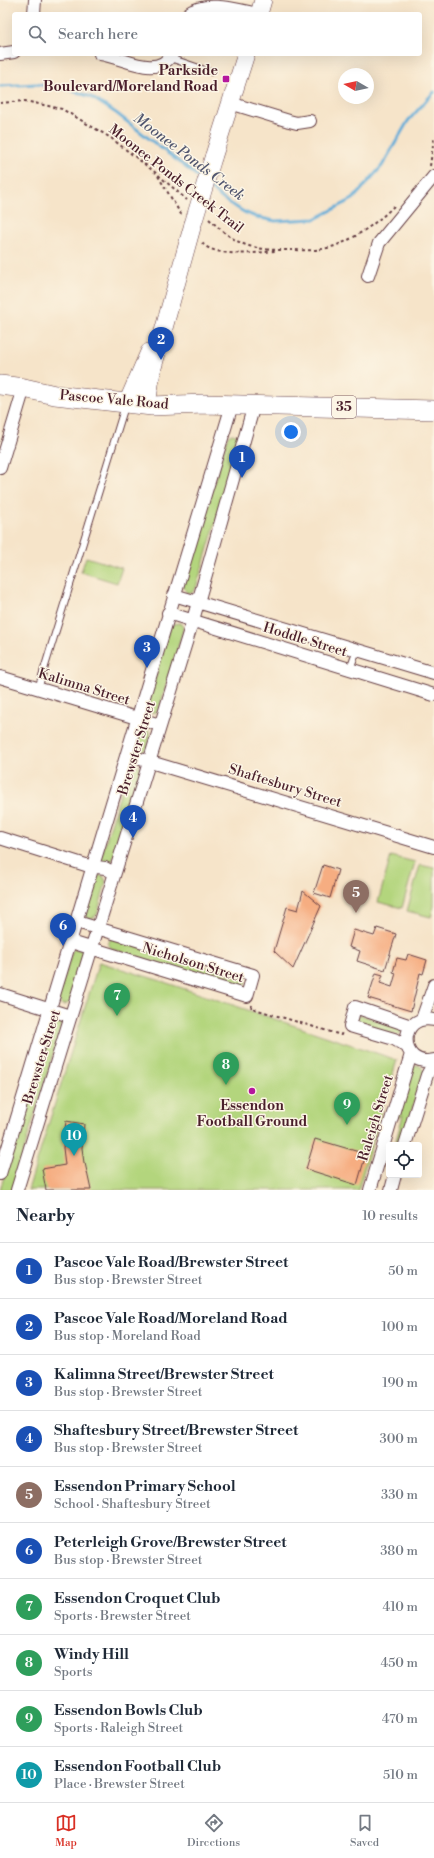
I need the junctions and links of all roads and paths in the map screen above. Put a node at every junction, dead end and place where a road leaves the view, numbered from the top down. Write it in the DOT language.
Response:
graph roads {
  1 [pos="35,0"];
  2 [pos="263,0"];
  3 [pos="191,7"];
  4 [pos="34,12"];
  5 [pos="248,12"];
  6 [pos="260,12"];
  7 [pos="12,52"];
  8 [pos="0,54"];
  9 [pos="108,56"];
  10 [pos="171,56"];
  11 [pos="245,56"];
  12 [pos="211,72"];
  13 [pos="0,103"];
  14 [pos="230,103"];
  15 [pos="310,121"];
  16 [pos="434,138"];
  17 [pos="156,173"];
  18 [pos="431,173"];
  19 [pos="398,202"];
  20 [pos="192,204"];
  21 [pos="196,224"];
  22 [pos="278,250"];
  23 [pos="368,276"];
  24 [pos="0,385"];
  25 [pos="24,388"];
  26 [pos="136,400"];
  27 [pos="232,404"];
  28 [pos="254,405"];
  29 [pos="434,410"];
  30 [pos="0,468"];
  31 [pos="174,595"];
  32 [pos="198,602"];
  33 [pos="168,613"];
  34 [pos="193,620"];
  35 [pos="357,650"];
  36 [pos="350,669"];
  37 [pos="434,674"];
  38 [pos="0,677"];
  39 [pos="38,689"];
  40 [pos="434,695"];
  41 [pos="137,720"];
  42 [pos="160,725"];
  43 [pos="127,755"];
  44 [pos="149,761"];
  45 [pos="0,838"];
  46 [pos="434,847"];
  47 [pos="93,867"];
  48 [pos="114,873"];
  49 [pos="77,922"];
  50 [pos="97,928"];
  51 [pos="71,942"];
  52 [pos="91,948"];
  53 [pos="434,985"];
  54 [pos="0,994"];
  55 [pos="50,1010"];
  56 [pos="70,1016"];
  57 [pos="428,1020"];
  58 [pos="411,1026"];
  59 [pos="408,1050"];
  60 [pos="434,1061"];
  61 [pos="406,1142"];
  62 [pos="0,1174"];
  63 [pos="394,1178"];
  64 [pos="17,1190"];
  65 [pos="370,1190"];
  66 [pos="390,1190"];
  1 -- 4 [label="street"];
  2 -- 6 [label="main road"];
  3 -- 5 [label="street"];
  7 -- 8 [label="street"];
  9 -- 10 [label="street"];
  10 -- 12 [label="lane"];
  11 -- 14 [label="main road"];
  13 -- 17 [label="path, Moonee Ponds Creek Trail"];
  14 -- 15 [label="street"];
  14 -- 21 [label="main road, bridge"];
  16 -- 18 [label="path"];
  17 -- 20 [label="path, Moonee Ponds Creek Trail"];
  17 -- 21 [label="path"];
  18 -- 23 [label="street"];
  19 -- 22 [label="path, Moonee Ponds Creek Trail"];
  21 -- 22 [label="path, Moonee Ponds Creek Trail"];
  21 -- 22 [label="path"];
  21 -- 26 [label="main road"];
  24 -- 25 [label="main road, Pascoe Vale Road / 35"];
  25 -- 26 [label="main road, Pascoe Vale Road / 35"];
  25 -- 30 [label="street"];
  26 -- 27 [label="main road, Pascoe Vale Road / 35"];
  26 -- 39 [label="lane"];
  27 -- 28 [label="main road, Pascoe Vale Road / 35"];
  27 -- 31 [label="street, Brewster Street"];
  28 -- 29 [label="main road, Pascoe Vale Road / 35"];
  28 -- 32 [label="street, Brewster Street"];
  31 -- 32 [label="street, Hoddle Street"];
  31 -- 33 [label="street, Brewster Street"];
  32 -- 34 [label="street, Brewster Street"];
  32 -- 35 [label="street, Hoddle Street"];
  33 -- 34 [label="street, Hoddle Street"];
  33 -- 41 [label="street, Brewster Street"];
  34 -- 36 [label="street, Hoddle Street"];
  34 -- 42 [label="street, Brewster Street"];
  35 -- 36 [label="lane"];
  35 -- 37 [label="street, Hoddle Street"];
  36 -- 40 [label="street, Hoddle Street"];
  38 -- 39 [label="street, Kalimna Street"];
  39 -- 41 [label="street, Kalimna Street"];
  41 -- 42 [label="street, Kalimna Street"];
  41 -- 43 [label="street, Brewster Street"];
  42 -- 44 [label="street, Brewster Street"];
  43 -- 44 [label="street, Shaftesbury Street"];
  43 -- 47 [label="street, Brewster Street"];
  44 -- 46 [label="street, Shaftesbury Street"];
  44 -- 48 [label="street, Brewster Street"];
  45 -- 47 [label="street"];
  47 -- 48 [label="street"];
  47 -- 49 [label="street, Brewster Street"];
  48 -- 50 [label="street, Brewster Street"];
  49 -- 50 [label="street, Nicholson Street"];
  49 -- 51 [label="street, Brewster Street"];
  50 -- 52 [label="street, Brewster Street"];
  50 -- 52 [label="street, Nicholson Street"];
  51 -- 52 [label="street, Nicholson Street"];
  51 -- 55 [label="street, Brewster Street"];
  52 -- 56 [label="street, Brewster Street"];
  53 -- 57 [label="street"];
  54 -- 55 [label="street"];
  55 -- 56 [label="street"];
  55 -- 62 [label="street, Brewster Street"];
  56 -- 64 [label="street, Brewster Street"];
  57 -- 58 [label="street"];
  58 -- 59 [label="street, Raleigh Street"];
  58 -- 59 [label="street"];
  59 -- 60 [label="street"];
  59 -- 65 [label="street, Raleigh Street"];
  60 -- 61 [label="street"];
  63 -- 66 [label="street"];
}
